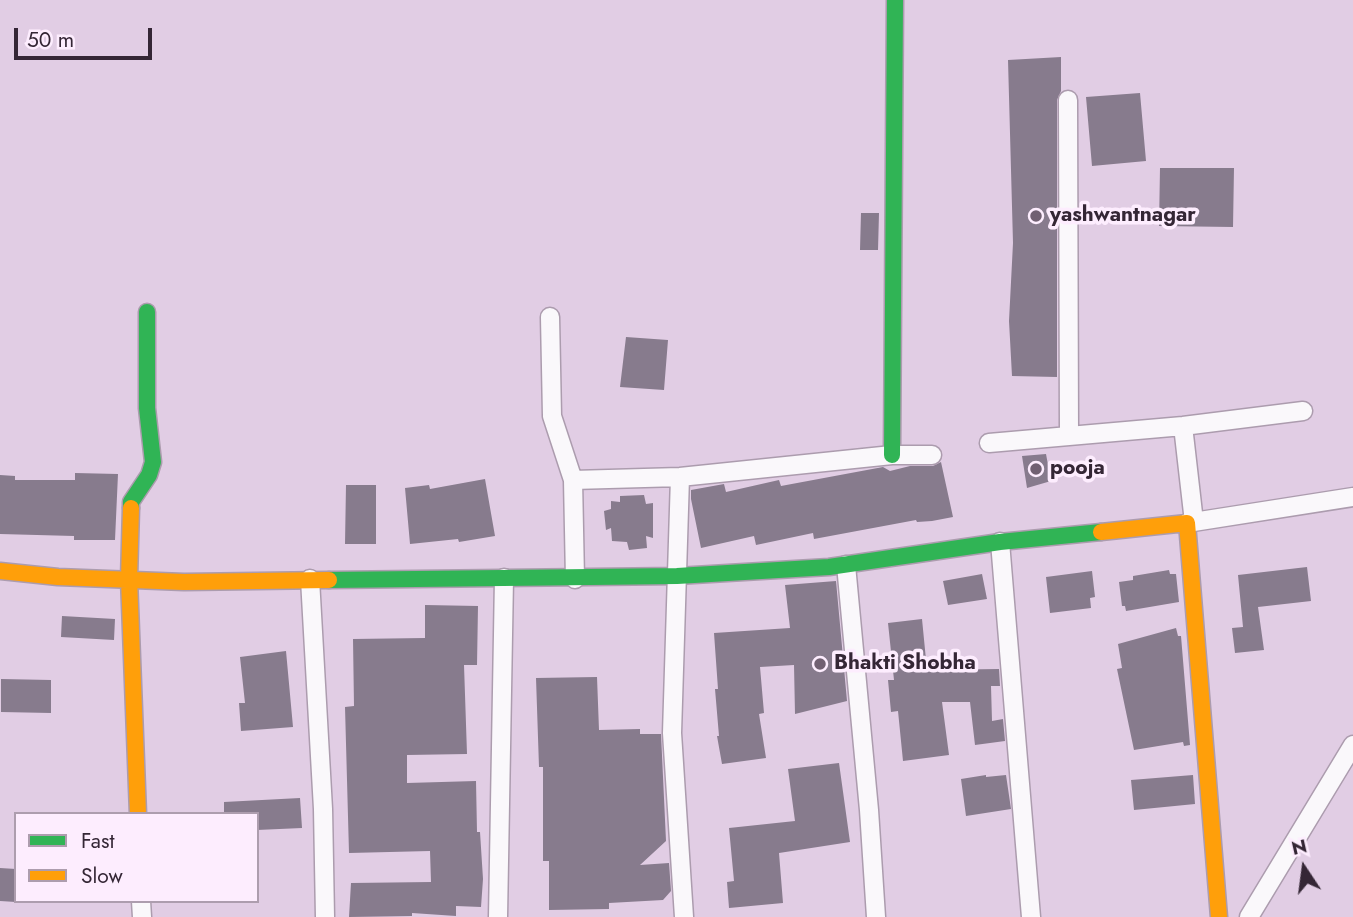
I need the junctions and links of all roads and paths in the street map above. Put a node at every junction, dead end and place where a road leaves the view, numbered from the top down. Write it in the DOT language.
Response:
graph roads {
  1 [pos="895,0"];
  2 [pos="1068,100"];
  3 [pos="147,312"];
  4 [pos="550,317"];
  5 [pos="1303,411"];
  6 [pos="1184,426"];
  7 [pos="1069,435"];
  8 [pos="989,443"];
  9 [pos="892,455"];
  10 [pos="932,455"];
  11 [pos="680,477"];
  12 [pos="573,480"];
  13 [pos="1353,497"];
  14 [pos="1191,522"];
  15 [pos="1000,541"];
  16 [pos="846,565"];
  17 [pos="0,571"];
  18 [pos="677,576"];
  19 [pos="505,578"];
  20 [pos="130,579"];
  21 [pos="310,579"];
  22 [pos="575,579"];
  23 [pos="1353,745"];
  24 [pos="138,812"];
  25 [pos="325,917"];
  26 [pos="499,917"];
  27 [pos="684,917"];
  28 [pos="876,917"];
  29 [pos="1031,917"];
  30 [pos="1219,917"];
  31 [pos="1249,917"];
  1 -- 9 [label="street"];
  2 -- 7 [label="street"];
  3 -- 20 [label="street"];
  4 -- 12 [label="street"];
  5 -- 6 [label="street"];
  6 -- 7 [label="street"];
  6 -- 14 [label="street"];
  7 -- 8 [label="street"];
  9 -- 10 [label="street"];
  9 -- 11 [label="street"];
  11 -- 12 [label="street"];
  11 -- 18 [label="street"];
  12 -- 22 [label="street"];
  13 -- 14 [label="street"];
  14 -- 15 [label="street"];
  14 -- 30 [label="street"];
  15 -- 16 [label="street"];
  15 -- 29 [label="street"];
  16 -- 18 [label="street"];
  16 -- 28 [label="street"];
  17 -- 20 [label="street"];
  18 -- 22 [label="street"];
  18 -- 27 [label="street"];
  19 -- 21 [label="street"];
  19 -- 22 [label="street"];
  19 -- 26 [label="street"];
  20 -- 21 [label="street"];
  20 -- 24 [label="street"];
  21 -- 25 [label="street"];
  23 -- 31 [label="street"];
}
